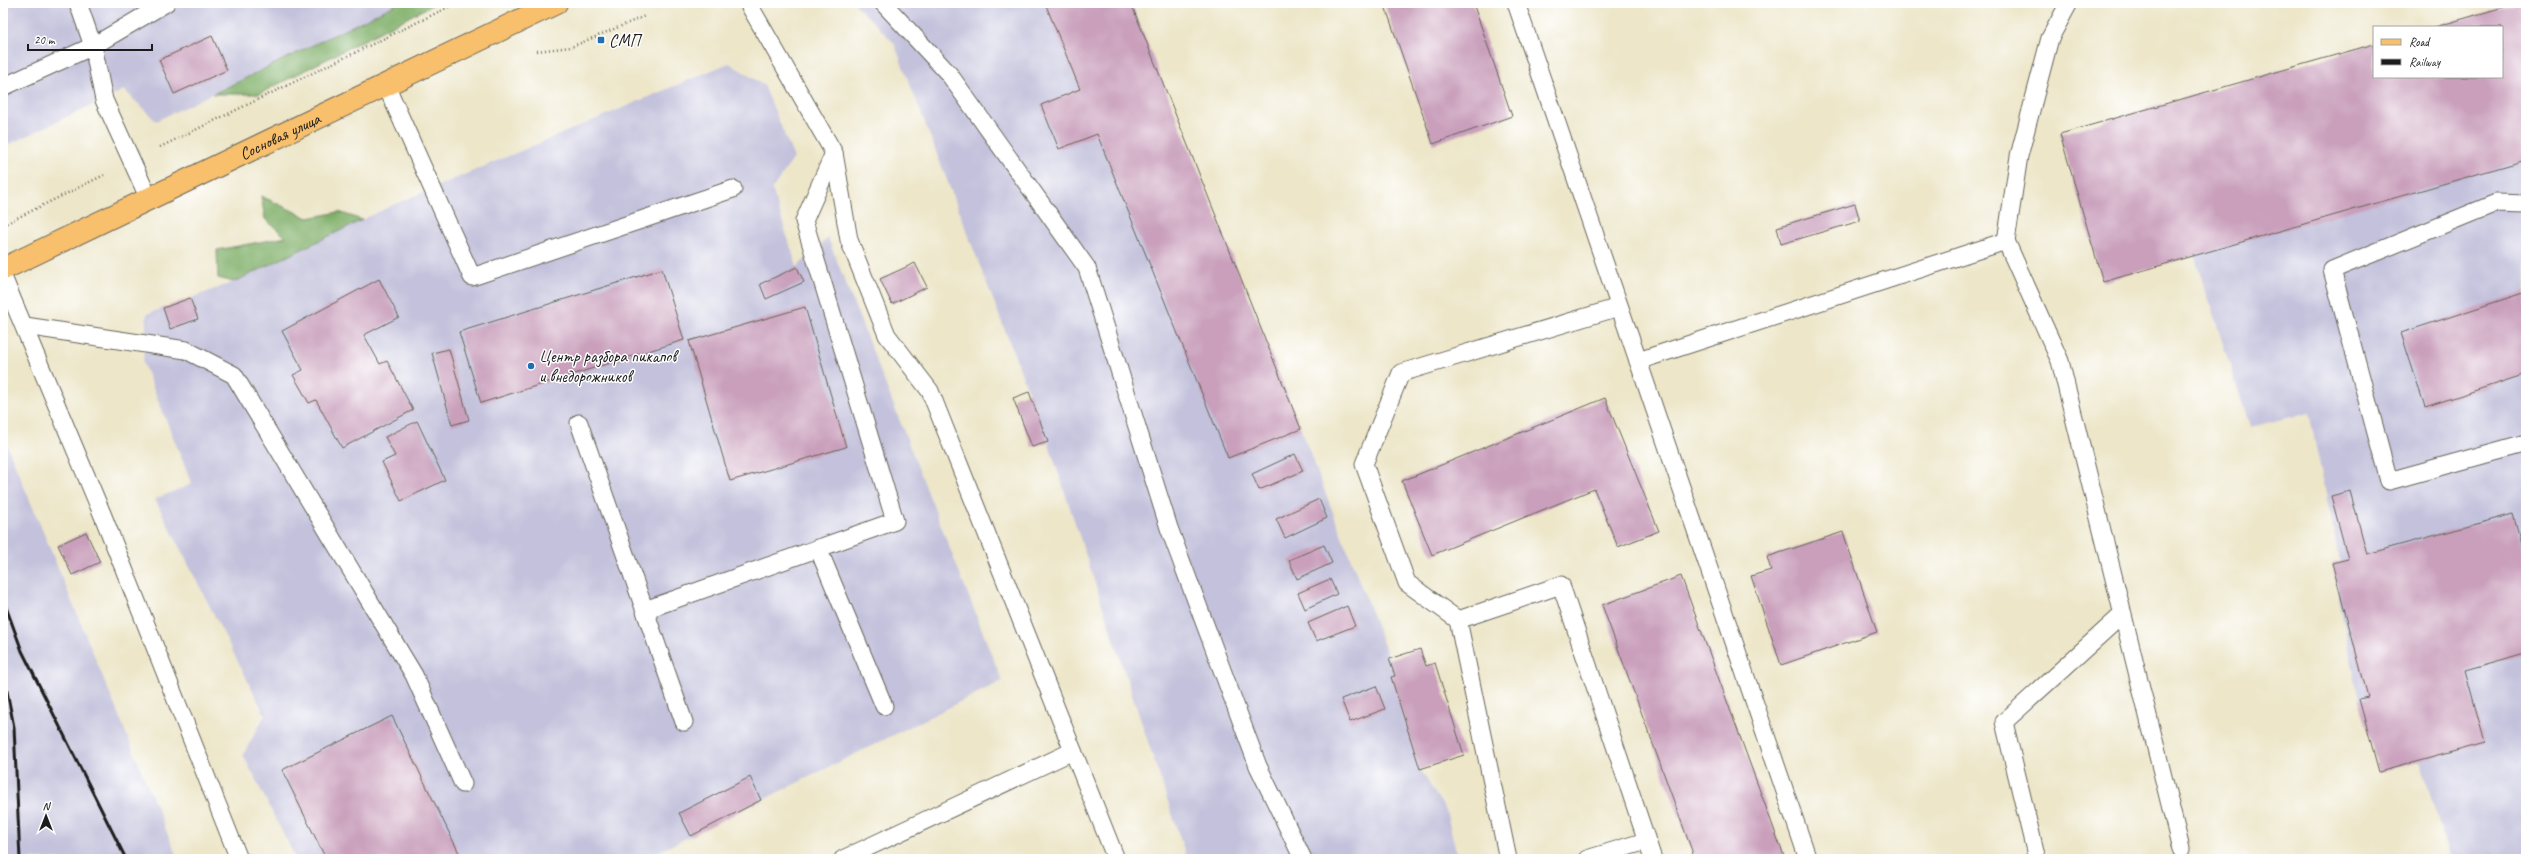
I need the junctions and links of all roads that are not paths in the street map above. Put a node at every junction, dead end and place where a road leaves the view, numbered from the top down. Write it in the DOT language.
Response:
graph roads {
  1 [pos="78,3"];
  2 [pos="166,3"];
  3 [pos="556,3"];
  4 [pos="748,3"];
  5 [pos="883,3"];
  6 [pos="1516,3"];
  7 [pos="2069,3"];
  8 [pos="93,46"];
  9 [pos="386,85"];
  10 [pos="3,87"];
  11 [pos="834,153"];
  12 [pos="733,189"];
  13 [pos="149,199"];
  14 [pos="2526,204"];
  15 [pos="2006,241"];
  16 [pos="3,269"];
  17 [pos="3,277"];
  18 [pos="1619,307"];
  19 [pos="26,326"];
  20 [pos="1638,361"];
  21 [pos="579,423"];
  22 [pos="2526,443"];
  23 [pos="818,548"];
  24 [pos="645,610"];
  25 [pos="2123,614"];
  26 [pos="1458,620"];
  27 [pos="884,706"];
  28 [pos="684,722"];
  29 [pos="1073,751"];
  30 [pos="463,784"];
  31 [pos="1646,841"];
  32 [pos="2182,849"];
  33 [pos="239,859"];
  34 [pos="843,859"];
  35 [pos="1116,859"];
  36 [pos="1303,859"];
  37 [pos="1508,859"];
  38 [pos="1587,859"];
  39 [pos="1653,859"];
  40 [pos="1808,859"];
  41 [pos="2037,859"];
  1 -- 8 [label="lane"];
  2 -- 8 [label="lane"];
  3 -- 9 [label="main road, Сосновая улица"];
  4 -- 11 [label="lane"];
  5 -- 36 [label="lane"];
  6 -- 18 [label="lane"];
  7 -- 15 [label="lane"];
  8 -- 10 [label="lane"];
  8 -- 13 [label="lane"];
  9 -- 12 [label="lane"];
  9 -- 13 [label="main road, Сосновая улица"];
  11 -- 23 [label="lane"];
  11 -- 29 [label="lane"];
  13 -- 16 [label="main road, Сосновая улица"];
  14 -- 22 [label="lane"];
  15 -- 20 [label="lane"];
  15 -- 25 [label="lane"];
  17 -- 19 [label="lane"];
  18 -- 20 [label="lane"];
  18 -- 26 [label="lane"];
  19 -- 30 [label="lane"];
  19 -- 33 [label="lane"];
  20 -- 40 [label="lane"];
  21 -- 24 [label="lane"];
  23 -- 24 [label="lane"];
  23 -- 27 [label="lane"];
  24 -- 28 [label="lane"];
  25 -- 32 [label="lane"];
  25 -- 41 [label="lane"];
  26 -- 31 [label="lane"];
  26 -- 37 [label="lane"];
  29 -- 34 [label="lane"];
  29 -- 35 [label="lane"];
  31 -- 38 [label="lane"];
  31 -- 39 [label="lane"];
}
